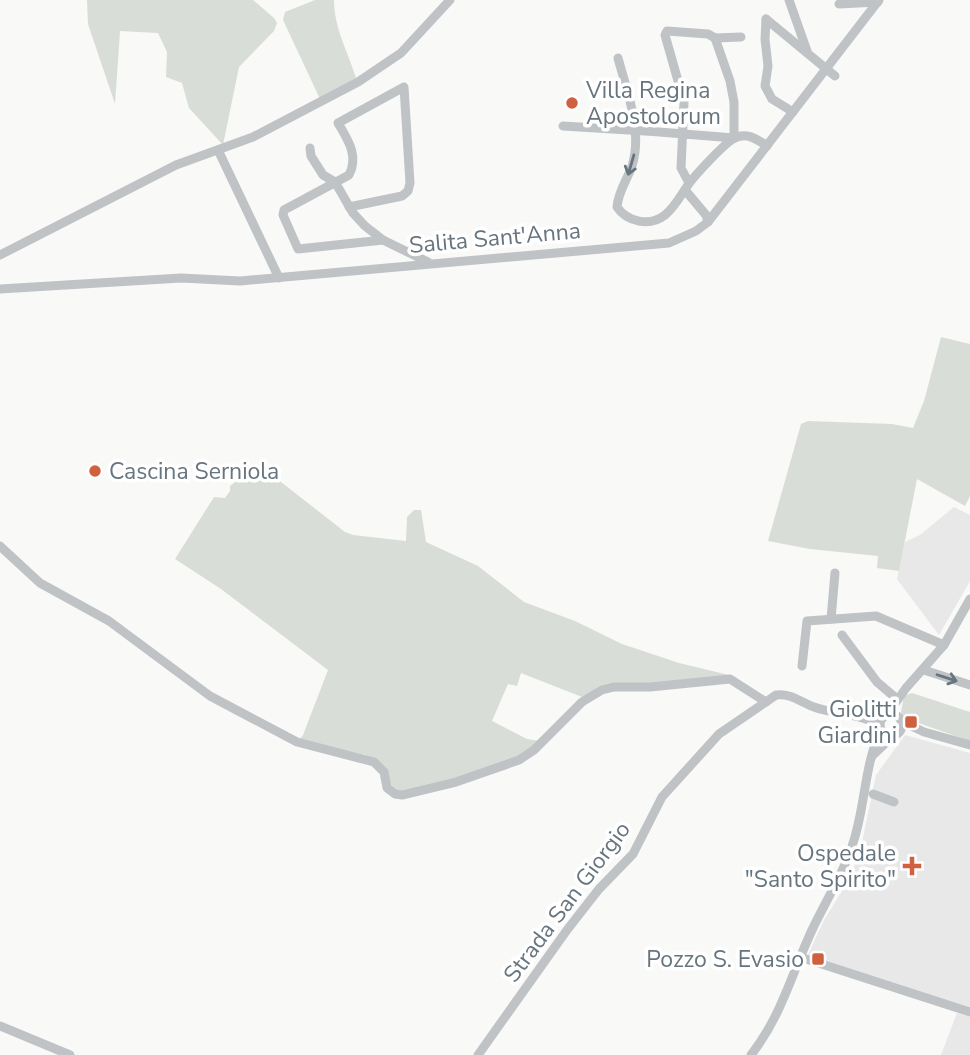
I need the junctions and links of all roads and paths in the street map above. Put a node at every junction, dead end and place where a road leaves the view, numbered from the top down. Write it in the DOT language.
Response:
graph roads {
  1 [pos="450,0"];
  2 [pos="789,0"];
  3 [pos="878,1"];
  4 [pos="839,4"];
  5 [pos="711,36"];
  6 [pos="741,37"];
  7 [pos="807,51"];
  8 [pos="618,58"];
  9 [pos="826,69"];
  10 [pos="835,76"];
  11 [pos="793,112"];
  12 [pos="563,126"];
  13 [pos="636,130"];
  14 [pos="684,133"];
  15 [pos="734,138"];
  16 [pos="767,146"];
  17 [pos="310,148"];
  18 [pos="218,150"];
  19 [pos="335,182"];
  20 [pos="687,186"];
  21 [pos="349,207"];
  22 [pos="708,222"];
  23 [pos="383,240"];
  24 [pos="0,255"];
  25 [pos="429,263"];
  26 [pos="279,278"];
  27 [pos="0,289"];
  28 [pos="0,546"];
  29 [pos="835,573"];
  30 [pos="970,599"];
  31 [pos="960,615"];
  32 [pos="831,620"];
  33 [pos="970,620"];
  34 [pos="842,635"];
  35 [pos="944,645"];
  36 [pos="802,666"];
  37 [pos="924,670"];
  38 [pos="970,685"];
  39 [pos="897,699"];
  40 [pos="766,702"];
  41 [pos="886,716"];
  42 [pos="862,718"];
  43 [pos="900,719"];
  44 [pos="880,727"];
  45 [pos="924,732"];
  46 [pos="896,734"];
  47 [pos="970,745"];
  48 [pos="869,760"];
  49 [pos="873,794"];
  50 [pos="894,802"];
  51 [pos="800,957"];
  52 [pos="970,1012"];
  53 [pos="0,1026"];
  54 [pos="70,1055"];
  55 [pos="478,1055"];
  56 [pos="751,1055"];
  1 -- 18 [label="street"];
  2 -- 7 [label="street"];
  3 -- 4 [label="street"];
  3 -- 9 [label="street, Salita Sant'Anna"];
  5 -- 6 [label="street"];
  5 -- 14 [label="street"];
  5 -- 15 [label="street"];
  7 -- 9 [label="street"];
  7 -- 11 [label="street"];
  8 -- 13 [label="street"];
  9 -- 10 [label="street"];
  9 -- 11 [label="street, Salita Sant'Anna"];
  11 -- 16 [label="street, Salita Sant'Anna"];
  12 -- 13 [label="street"];
  13 -- 14 [label="street"];
  13 -- 20 [label="street, one-way"];
  14 -- 15 [label="street"];
  14 -- 20 [label="street"];
  15 -- 16 [label="street"];
  15 -- 20 [label="street"];
  16 -- 22 [label="street, Salita Sant'Anna"];
  17 -- 19 [label="street"];
  18 -- 24 [label="street"];
  18 -- 26 [label="street"];
  19 -- 21 [label="street"];
  19 -- 21 [label="street"];
  19 -- 23 [label="street"];
  20 -- 22 [label="street"];
  21 -- 23 [label="street"];
  22 -- 25 [label="street, Salita Sant'Anna"];
  23 -- 25 [label="street"];
  25 -- 26 [label="street, Salita Sant'Anna"];
  26 -- 27 [label="street, Salita Sant'Anna"];
  28 -- 40 [label="street"];
  29 -- 32 [label="street"];
  30 -- 31 [label="street"];
  31 -- 33 [label="street"];
  31 -- 35 [label="street"];
  32 -- 35 [label="street"];
  32 -- 36 [label="street"];
  34 -- 39 [label="street"];
  35 -- 37 [label="street"];
  37 -- 38 [label="street, one-way"];
  37 -- 39 [label="street"];
  39 -- 41 [label="street"];
  39 -- 43 [label="street"];
  40 -- 42 [label="street"];
  40 -- 55 [label="street, Strada San Giorgio"];
  41 -- 42 [label="street"];
  41 -- 43 [label="street"];
  41 -- 44 [label="street"];
  42 -- 44 [label="street"];
  43 -- 45 [label="street"];
  43 -- 46 [label="street"];
  44 -- 46 [label="street"];
  44 -- 48 [label="street"];
  45 -- 46 [label="street"];
  45 -- 47 [label="street"];
  46 -- 48 [label="street"];
  48 -- 51 [label="street"];
  49 -- 50 [label="street"];
  51 -- 52 [label="street"];
  51 -- 56 [label="street"];
  53 -- 54 [label="street"];
}
